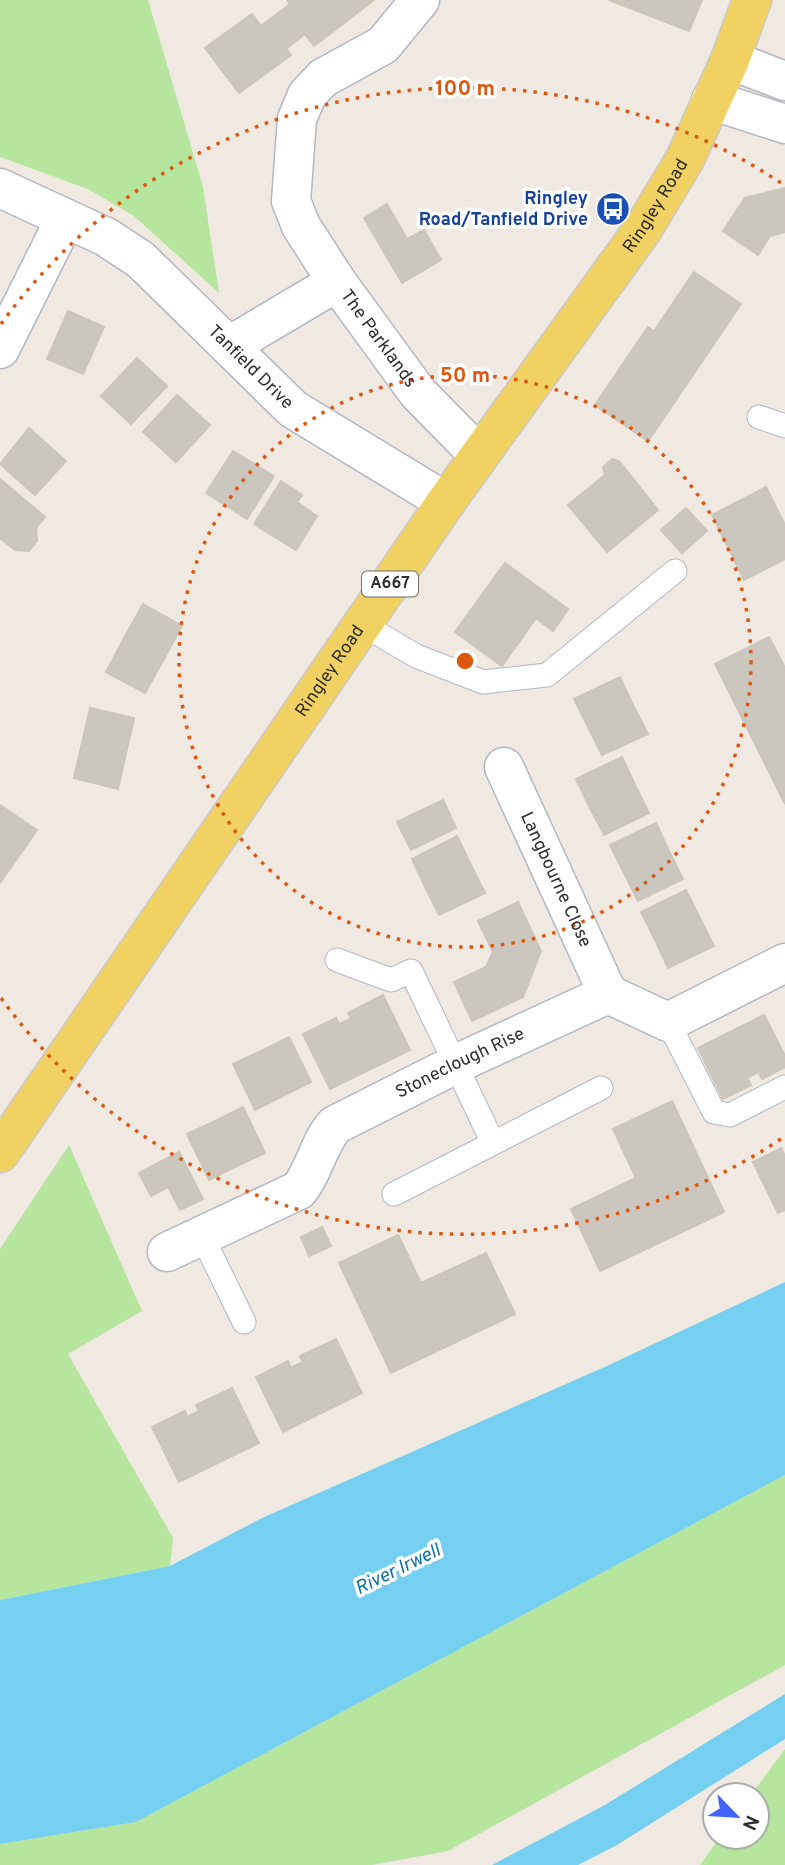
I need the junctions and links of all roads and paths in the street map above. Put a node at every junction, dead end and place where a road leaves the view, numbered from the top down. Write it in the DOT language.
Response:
graph roads {
  1 [pos="420,0"];
  2 [pos="752,0"];
  3 [pos="730,60"];
  4 [pos="785,81"];
  5 [pos="711,100"];
  6 [pos="785,124"];
  7 [pos="0,188"];
  8 [pos="64,221"];
  9 [pos="337,282"];
  10 [pos="229,346"];
  11 [pos="0,349"];
  12 [pos="758,417"];
  13 [pos="785,426"];
  14 [pos="479,455"];
  15 [pos="446,502"];
  16 [pos="675,571"];
  17 [pos="362,624"];
  18 [pos="504,767"];
  19 [pos="337,960"];
  20 [pos="785,963"];
  21 [pos="608,994"];
  22 [pos="668,1022"];
  23 [pos="456,1064"];
  24 [pos="785,1087"];
  25 [pos="601,1088"];
  26 [pos="493,1143"];
  27 [pos="0,1153"];
  28 [pos="394,1194"];
  29 [pos="202,1236"];
  30 [pos="167,1252"];
  31 [pos="244,1322"];
  1 -- 9 [label="street, The Parklands"];
  2 -- 3 [label="main road, Ringley Road / A667"];
  3 -- 4 [label="street"];
  3 -- 5 [label="main road, Ringley Road / A667"];
  5 -- 6 [label="street"];
  5 -- 14 [label="main road, Ringley Road / A667"];
  7 -- 8 [label="street, Tanfield Drive"];
  8 -- 10 [label="street, Tanfield Drive"];
  8 -- 11 [label="street"];
  9 -- 10 [label="street, The Parklands"];
  9 -- 14 [label="street, The Parklands"];
  10 -- 15 [label="street, Tanfield Drive"];
  12 -- 13 [label="lane"];
  14 -- 15 [label="main road, Ringley Road / A667"];
  15 -- 17 [label="main road, Ringley Road / A667"];
  16 -- 17 [label="lane"];
  17 -- 27 [label="main road, Ringley Road / A667"];
  18 -- 21 [label="street, Langbourne Close"];
  19 -- 23 [label="lane"];
  20 -- 22 [label="street"];
  21 -- 22 [label="street"];
  21 -- 23 [label="street, Stoneclough Rise"];
  22 -- 24 [label="lane"];
  23 -- 26 [label="lane"];
  23 -- 29 [label="street, Stoneclough Rise"];
  25 -- 26 [label="lane"];
  26 -- 28 [label="lane"];
  29 -- 30 [label="street, Stoneclough Rise"];
  29 -- 31 [label="lane"];
}
